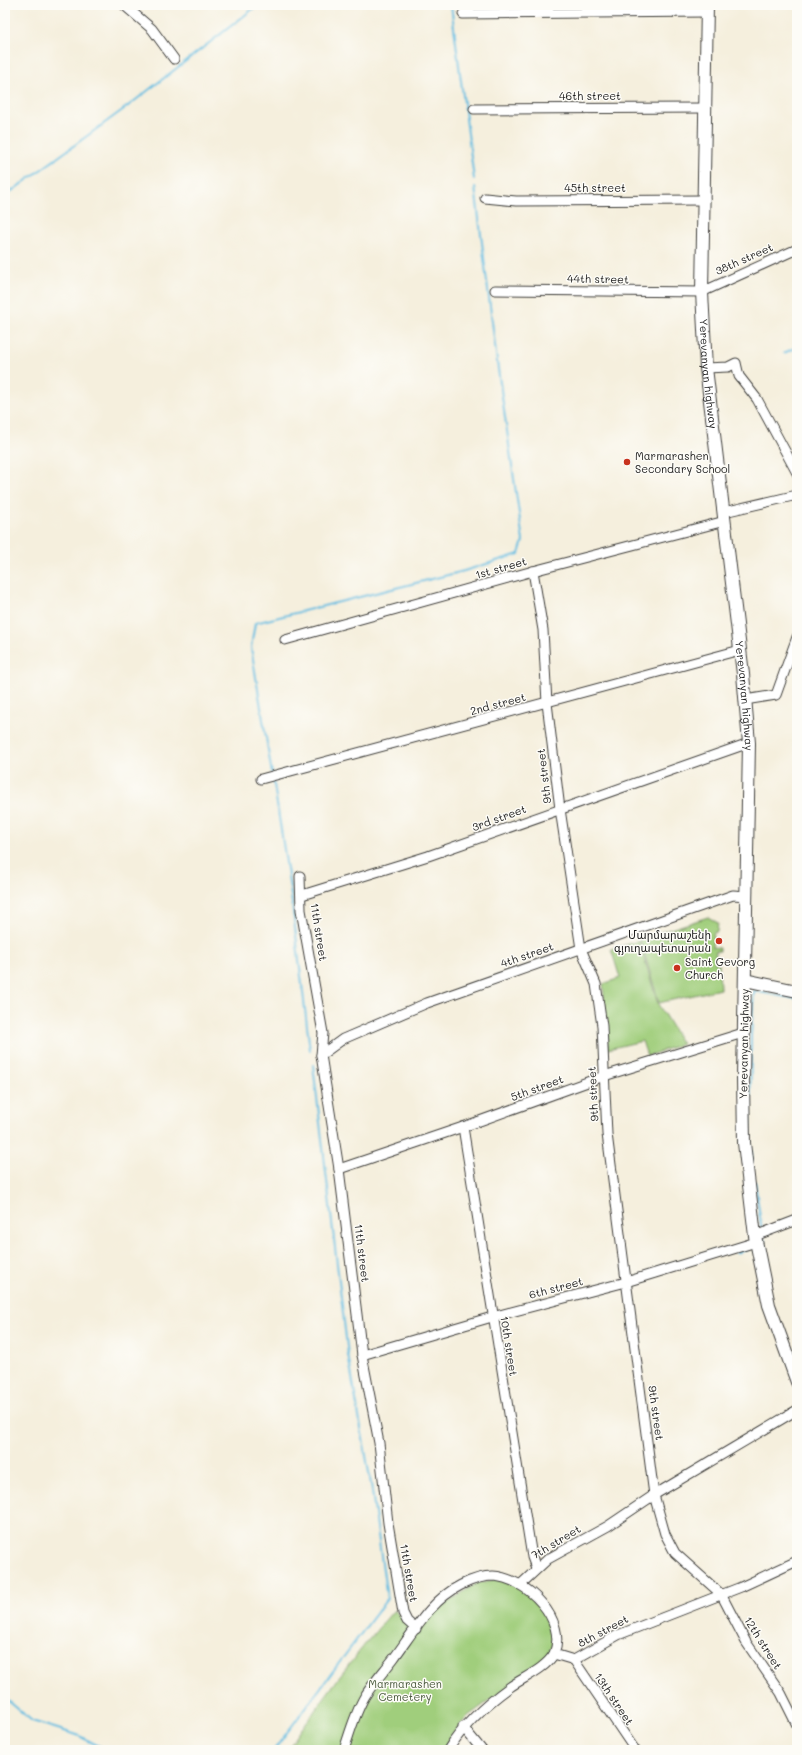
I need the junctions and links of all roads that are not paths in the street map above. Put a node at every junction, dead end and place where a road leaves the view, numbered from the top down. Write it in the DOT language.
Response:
graph roads {
  1 [pos="124,5"];
  2 [pos="707,9"];
  3 [pos="463,14"];
  4 [pos="174,59"];
  5 [pos="706,108"];
  6 [pos="474,109"];
  7 [pos="485,198"];
  8 [pos="705,200"];
  9 [pos="797,249"];
  10 [pos="495,290"];
  11 [pos="702,292"];
  12 [pos="706,368"];
  13 [pos="797,473"];
  14 [pos="797,495"];
  15 [pos="724,516"];
  16 [pos="533,571"];
  17 [pos="797,637"];
  18 [pos="284,640"];
  19 [pos="740,650"];
  20 [pos="745,700"];
  21 [pos="547,703"];
  22 [pos="749,743"];
  23 [pos="261,779"];
  24 [pos="560,809"];
  25 [pos="300,876"];
  26 [pos="302,895"];
  27 [pos="747,896"];
  28 [pos="581,949"];
  29 [pos="745,980"];
  30 [pos="797,991"];
  31 [pos="743,1033"];
  32 [pos="321,1055"];
  33 [pos="604,1076"];
  34 [pos="463,1127"];
  35 [pos="339,1169"];
  36 [pos="797,1220"];
  37 [pos="756,1239"];
  38 [pos="626,1282"];
  39 [pos="492,1317"];
  40 [pos="362,1355"];
  41 [pos="797,1382"];
  42 [pos="797,1410"];
  43 [pos="654,1495"];
  44 [pos="797,1561"];
  45 [pos="536,1568"];
  46 [pos="520,1585"];
  47 [pos="721,1594"];
  48 [pos="416,1629"];
  49 [pos="554,1654"];
  50 [pos="574,1660"];
  51 [pos="797,1725"];
  52 [pos="463,1727"];
  53 [pos="344,1750"];
  54 [pos="448,1750"];
  55 [pos="482,1750"];
  56 [pos="635,1750"];
  1 -- 4 [label="street"];
  2 -- 3 [label="street"];
  2 -- 5 [label="main road, Yerevanyan highway"];
  5 -- 6 [label="street, 46th street"];
  5 -- 8 [label="main road, Yerevanyan highway"];
  7 -- 8 [label="street, 45th street"];
  8 -- 11 [label="main road, Yerevanyan highway"];
  9 -- 11 [label="street, 38th street"];
  10 -- 11 [label="street, 44th street"];
  11 -- 12 [label="main road, Yerevanyan highway"];
  12 -- 13 [label="street"];
  12 -- 15 [label="main road, Yerevanyan highway"];
  14 -- 15 [label="street, 1st street"];
  15 -- 16 [label="street, 1st street"];
  15 -- 19 [label="main road, Yerevanyan highway"];
  16 -- 18 [label="street, 1st street"];
  16 -- 21 [label="street, 9th street"];
  17 -- 20 [label="street"];
  19 -- 20 [label="main road, Yerevanyan highway"];
  19 -- 21 [label="street, 2nd street"];
  20 -- 22 [label="main road, Yerevanyan highway"];
  21 -- 23 [label="street, 2nd street"];
  21 -- 24 [label="street, 9th street"];
  22 -- 24 [label="street, 3rd street"];
  22 -- 27 [label="main road, Yerevanyan highway"];
  24 -- 26 [label="street, 3rd street"];
  24 -- 28 [label="street, 9th street"];
  25 -- 26 [label="street, 11th street"];
  26 -- 32 [label="street, 11th street"];
  27 -- 28 [label="street, 4th street"];
  27 -- 29 [label="main road, Yerevanyan highway"];
  28 -- 32 [label="street, 4th street"];
  28 -- 33 [label="street, 9th street"];
  29 -- 30 [label="main road"];
  29 -- 31 [label="main road, Yerevanyan highway"];
  31 -- 33 [label="street, 5th street"];
  31 -- 37 [label="main road, Yerevanyan highway"];
  32 -- 35 [label="street, 11th street"];
  33 -- 34 [label="street, 5th street"];
  33 -- 38 [label="street, 9th street"];
  34 -- 35 [label="street, 5th street"];
  34 -- 39 [label="street, 10th street"];
  35 -- 40 [label="street, 11th street"];
  36 -- 37 [label="street, 6th street"];
  37 -- 38 [label="street, 6th street"];
  37 -- 41 [label="main road, Yerevanyan highway"];
  38 -- 39 [label="street, 6th street"];
  38 -- 43 [label="street, 9th street"];
  39 -- 40 [label="street, 6th street"];
  39 -- 45 [label="street, 10th street"];
  40 -- 48 [label="street, 11th street"];
  42 -- 43 [label="street, 7th street"];
  43 -- 45 [label="street, 7th street"];
  43 -- 47 [label="street, 9th street"];
  44 -- 47 [label="street, 8th street"];
  45 -- 46 [label="street, 7th street"];
  46 -- 48 [label="street"];
  46 -- 49 [label="street"];
  47 -- 50 [label="street, 8th street"];
  47 -- 51 [label="street, 12th street"];
  48 -- 53 [label="street"];
  49 -- 50 [label="street, 8th street"];
  49 -- 52 [label="street"];
  50 -- 56 [label="street, 13th street"];
  52 -- 54 [label="street"];
  52 -- 55 [label="street"];
}
